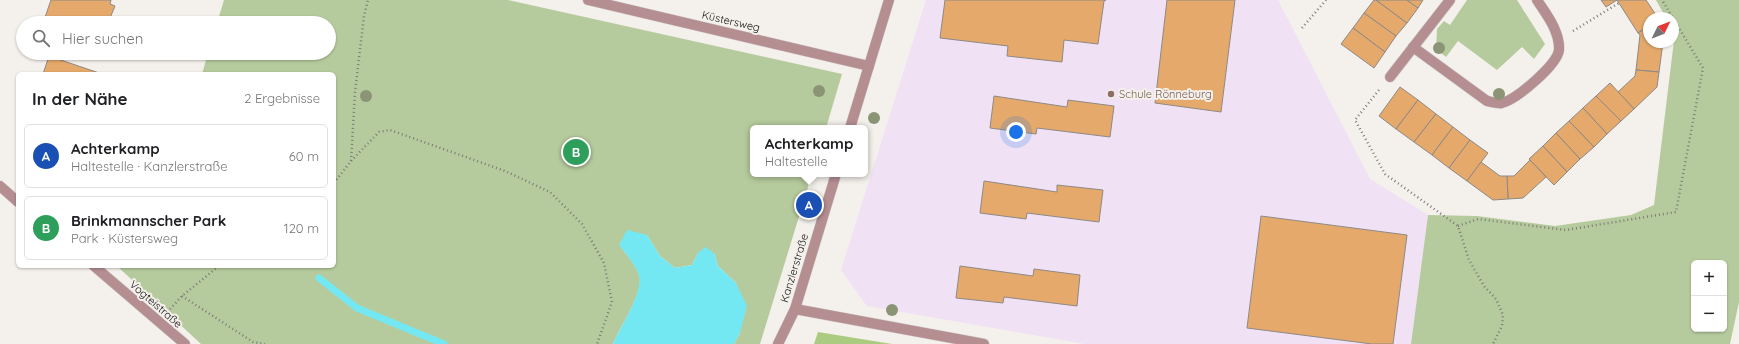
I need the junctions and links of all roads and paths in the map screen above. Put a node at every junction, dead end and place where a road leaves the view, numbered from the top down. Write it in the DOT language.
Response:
graph roads {
  1 [pos="368,0"];
  2 [pos="588,0"];
  3 [pos="889,0"];
  4 [pos="1326,0"];
  5 [pos="1450,0"];
  6 [pos="1537,0"];
  7 [pos="1662,0"];
  8 [pos="1619,3"];
  9 [pos="1302,28"];
  10 [pos="1557,40"];
  11 [pos="1413,47"];
  12 [pos="869,66"];
  13 [pos="1390,77"];
  14 [pos="851,125"];
  15 [pos="351,162"];
  16 [pos="835,177"];
  17 [pos="336,181"];
  18 [pos="0,186"];
  19 [pos="16,200"];
  20 [pos="1458,226"];
  21 [pos="96,268"];
  22 [pos="217,268"];
  23 [pos="182,296"];
  24 [pos="795,309"];
  25 [pos="160,321"];
  26 [pos="184,344"];
  27 [pos="265,344"];
  28 [pos="597,344"];
  29 [pos="778,344"];
  30 [pos="984,344"];
  31 [pos="1493,344"];
  1 -- 15 [label="path"];
  2 -- 12 [label="street, Küstersweg"];
  3 -- 12 [label="street"];
  4 -- 9 [label="path"];
  5 -- 11 [label="street"];
  6 -- 10 [label="street"];
  7 -- 20 [label="path"];
  8 -- 10 [label="path"];
  10 -- 11 [label="street"];
  11 -- 13 [label="street"];
  12 -- 14 [label="street"];
  13 -- 20 [label="path"];
  15 -- 17 [label="path"];
  15 -- 28 [label="path"];
  16 -- 24 [label="street, Kanzlerstraße"];
  18 -- 19 [label="street"];
  20 -- 31 [label="path"];
  21 -- 25 [label="street, Vogteistraße"];
  22 -- 23 [label="path"];
  23 -- 25 [label="path"];
  23 -- 27 [label="path"];
  24 -- 29 [label="street, Kanzlerstraße"];
  24 -- 30 [label="street"];
  25 -- 26 [label="street, Vogteistraße"];
}
